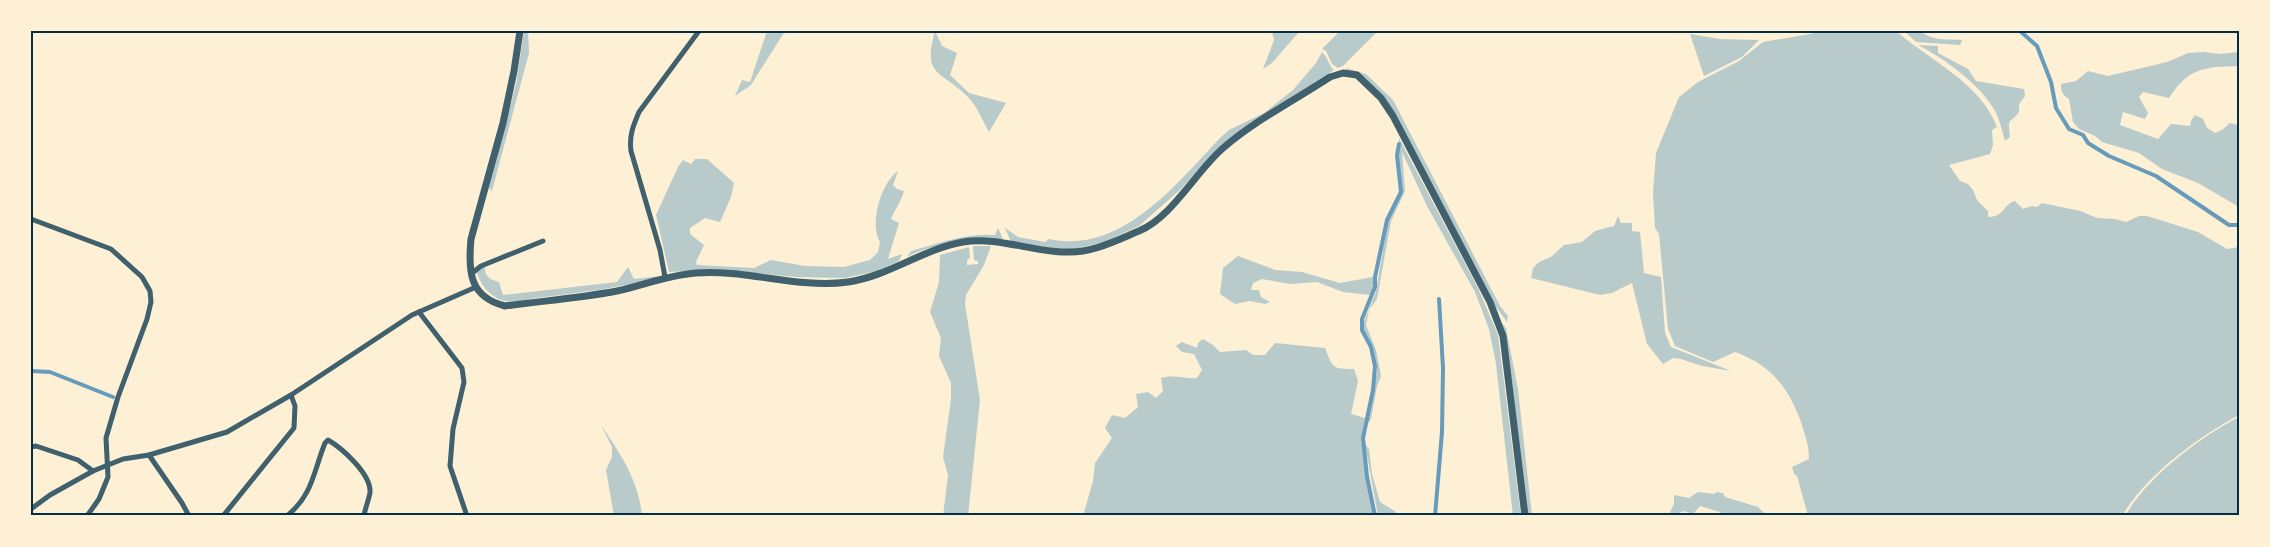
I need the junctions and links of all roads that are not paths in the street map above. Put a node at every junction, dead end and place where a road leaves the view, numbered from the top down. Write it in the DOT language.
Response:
graph roads {
  1 [pos="520,31"];
  2 [pos="699,31"];
  3 [pos="31,219"];
  4 [pos="543,241"];
  5 [pos="471,274"];
  6 [pos="665,278"];
  7 [pos="476,287"];
  8 [pos="420,312"];
  9 [pos="291,396"];
  10 [pos="31,447"];
  11 [pos="149,456"];
  12 [pos="109,465"];
  13 [pos="93,471"];
  14 [pos="31,509"];
  15 [pos="87,516"];
  16 [pos="189,516"];
  17 [pos="223,516"];
  18 [pos="287,516"];
  19 [pos="364,516"];
  20 [pos="467,516"];
  21 [pos="1525,516"];
  1 -- 5 [label="street"];
  2 -- 6 [label="street"];
  3 -- 12 [label="street"];
  4 -- 5 [label="street"];
  5 -- 7 [label="street"];
  6 -- 7 [label="street"];
  6 -- 21 [label="street"];
  7 -- 8 [label="street"];
  8 -- 9 [label="street"];
  8 -- 20 [label="street"];
  9 -- 11 [label="street"];
  9 -- 17 [label="street"];
  10 -- 13 [label="street"];
  11 -- 12 [label="street"];
  11 -- 16 [label="street"];
  12 -- 13 [label="street"];
  12 -- 15 [label="street"];
  13 -- 14 [label="street"];
  18 -- 19 [label="street"];
}
